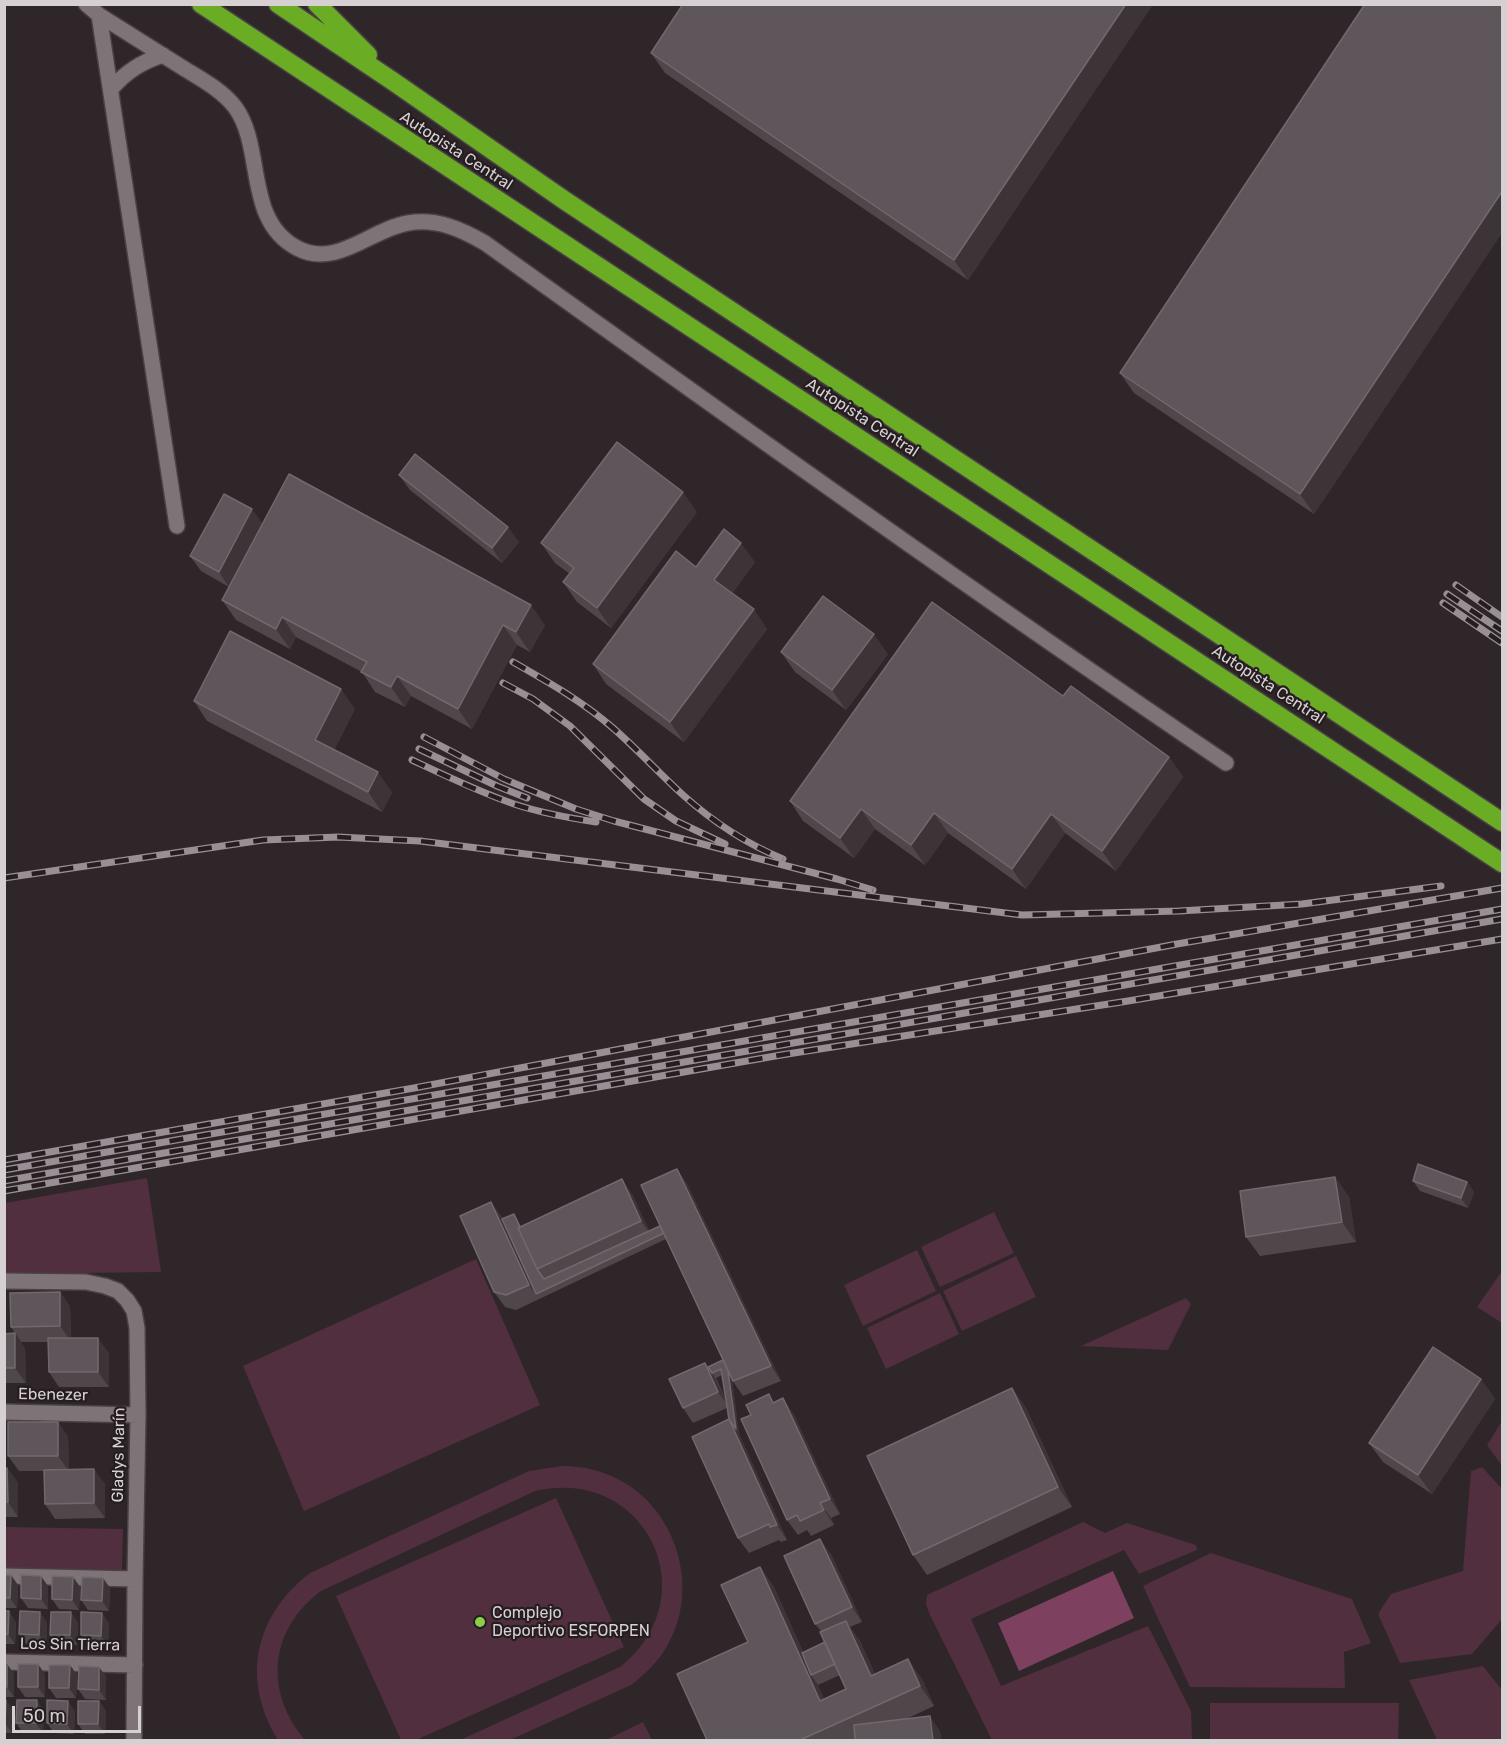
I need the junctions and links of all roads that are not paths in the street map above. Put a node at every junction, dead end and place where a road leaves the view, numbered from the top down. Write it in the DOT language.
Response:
graph roads {
  1 [pos="86,4"];
  2 [pos="201,4"];
  3 [pos="278,4"];
  4 [pos="317,4"];
  5 [pos="99,15"];
  6 [pos="163,55"];
  7 [pos="394,82"];
  8 [pos="111,89"];
  9 [pos="177,526"];
  10 [pos="1226,763"];
  11 [pos="1503,822"];
  12 [pos="1496,859"];
  13 [pos="4,1281"];
  14 [pos="4,1412"];
  15 [pos="138,1415"];
  16 [pos="4,1576"];
  17 [pos="135,1579"];
  18 [pos="4,1662"];
  19 [pos="135,1665"];
  20 [pos="134,1740"];
  1 -- 5 [label="street"];
  2 -- 12 [label="highway, Autopista Central"];
  3 -- 7 [label="highway, Autopista Central"];
  4 -- 7 [label="highway"];
  5 -- 6 [label="street"];
  5 -- 8 [label="street"];
  6 -- 8 [label="street"];
  6 -- 10 [label="street"];
  7 -- 11 [label="highway, Autopista Central"];
  8 -- 9 [label="street"];
  13 -- 15 [label="street, Gladys Marín"];
  14 -- 15 [label="street, Ebenezer"];
  15 -- 17 [label="street, Gladys Marín"];
  16 -- 17 [label="street"];
  17 -- 19 [label="street, Gladys Marín"];
  18 -- 19 [label="street, Los Sin Tierra"];
  19 -- 20 [label="street, Gladys Marín"];
}
